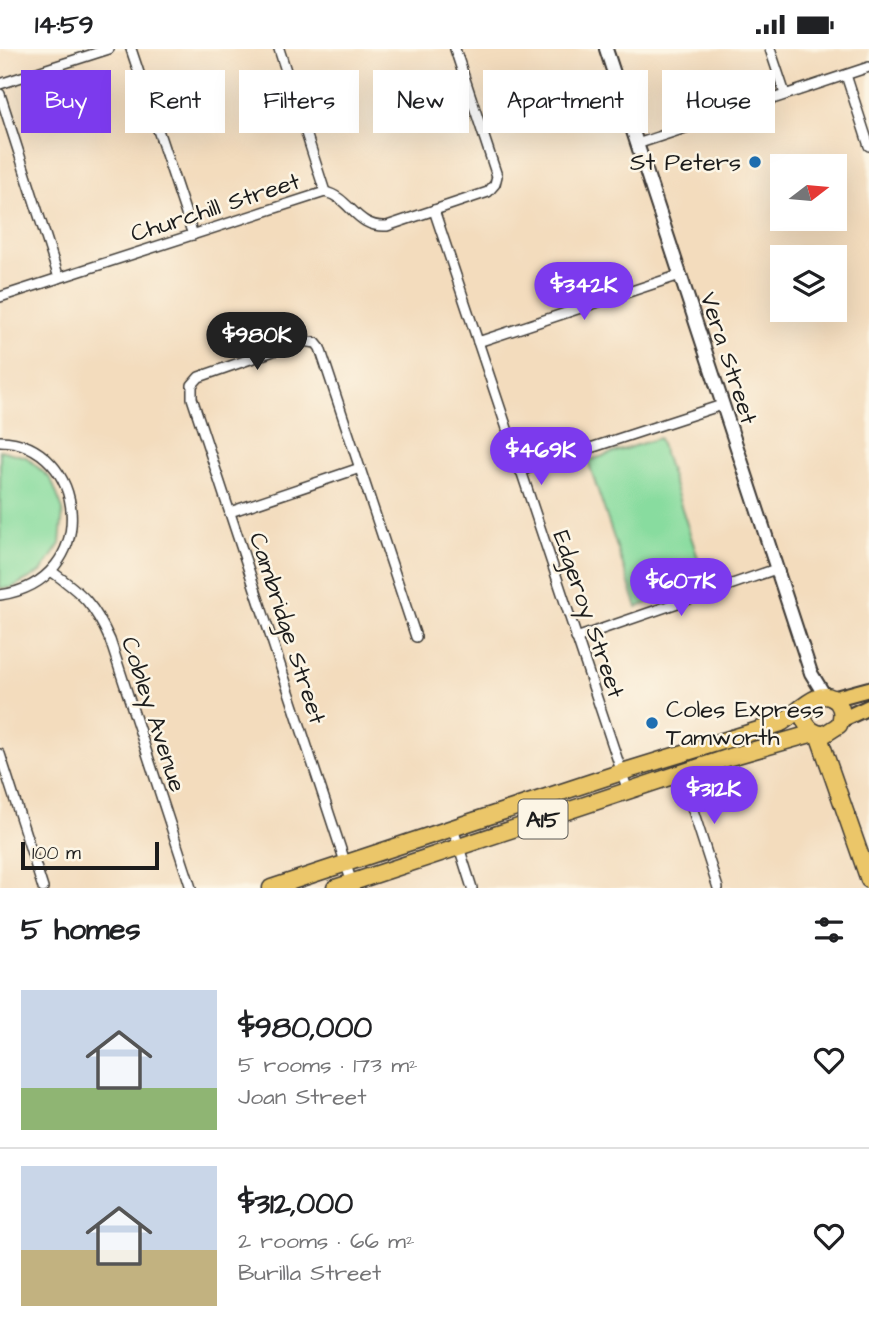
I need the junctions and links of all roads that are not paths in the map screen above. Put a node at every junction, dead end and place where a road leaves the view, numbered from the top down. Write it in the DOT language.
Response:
graph roads {
  1 [pos="109,49"];
  2 [pos="131,49"];
  3 [pos="279,49"];
  4 [pos="455,49"];
  5 [pos="606,49"];
  6 [pos="770,49"];
  7 [pos="869,67"];
  8 [pos="846,75"];
  9 [pos="0,85"];
  10 [pos="0,94"];
  11 [pos="785,95"];
  12 [pos="637,143"];
  13 [pos="869,146"];
  14 [pos="325,192"];
  15 [pos="434,210"];
  16 [pos="193,235"];
  17 [pos="680,275"];
  18 [pos="59,278"];
  19 [pos="0,297"];
  20 [pos="478,342"];
  21 [pos="722,405"];
  22 [pos="0,441"];
  23 [pos="360,468"];
  24 [pos="520,471"];
  25 [pos="230,512"];
  26 [pos="776,569"];
  27 [pos="51,571"];
  28 [pos="0,595"];
  29 [pos="416,637"];
  30 [pos="576,638"];
  31 [pos="869,689"];
  32 [pos="819,699"];
  33 [pos="869,707"];
  34 [pos="839,725"];
  35 [pos="816,733"];
  36 [pos="0,754"];
  37 [pos="622,772"];
  38 [pos="681,773"];
  39 [pos="628,791"];
  40 [pos="453,828"];
  41 [pos="459,847"];
  42 [pos="345,864"];
  43 [pos="868,867"];
  44 [pos="353,885"];
  45 [pos="43,888"];
  46 [pos="191,888"];
  47 [pos="271,888"];
  48 [pos="335,888"];
  49 [pos="472,888"];
  50 [pos="718,888"];
  1 -- 9 [label="street"];
  2 -- 16 [label="street"];
  3 -- 14 [label="street"];
  4 -- 15 [label="street, Churchill Street"];
  5 -- 12 [label="street, Vera Street"];
  6 -- 11 [label="street"];
  7 -- 8 [label="street"];
  8 -- 11 [label="street"];
  8 -- 13 [label="street"];
  10 -- 18 [label="street"];
  11 -- 12 [label="street"];
  12 -- 17 [label="street, Vera Street"];
  14 -- 15 [label="street, Churchill Street"];
  14 -- 16 [label="street, Churchill Street"];
  15 -- 20 [label="street, Edgeroy Street"];
  16 -- 18 [label="street, Churchill Street"];
  17 -- 20 [label="street"];
  17 -- 21 [label="street, Vera Street"];
  18 -- 19 [label="street, Churchill Street"];
  20 -- 24 [label="street, Edgeroy Street"];
  21 -- 24 [label="street"];
  21 -- 26 [label="street, Vera Street"];
  22 -- 27 [label="street"];
  23 -- 25 [label="street"];
  23 -- 25 [label="street, Cambridge Street"];
  23 -- 29 [label="street"];
  24 -- 30 [label="street, Edgeroy Street"];
  25 -- 42 [label="street, Cambridge Street"];
  26 -- 30 [label="street"];
  26 -- 32 [label="street, Vera Street"];
  27 -- 28 [label="street"];
  27 -- 46 [label="street, Cobley Avenue"];
  30 -- 37 [label="street, Edgeroy Street"];
  31 -- 32 [label="main road"];
  32 -- 34 [label="highway"];
  32 -- 35 [label="highway"];
  32 -- 37 [label="highway, A15"];
  33 -- 34 [label="main road"];
  34 -- 35 [label="highway, A15"];
  34 -- 43 [label="highway"];
  35 -- 38 [label="highway, A15"];
  35 -- 43 [label="highway"];
  36 -- 45 [label="street"];
  37 -- 39 [label="street, Edgeroy Street"];
  37 -- 40 [label="highway, A15"];
  38 -- 39 [label="highway, A15"];
  38 -- 50 [label="street"];
  39 -- 41 [label="highway, A15"];
  40 -- 41 [label="street"];
  40 -- 42 [label="highway, A15"];
  41 -- 44 [label="highway, A15"];
  41 -- 49 [label="street"];
  42 -- 44 [label="street, Cambridge Street"];
  42 -- 47 [label="highway, A15"];
  44 -- 48 [label="highway, A15"];
}
